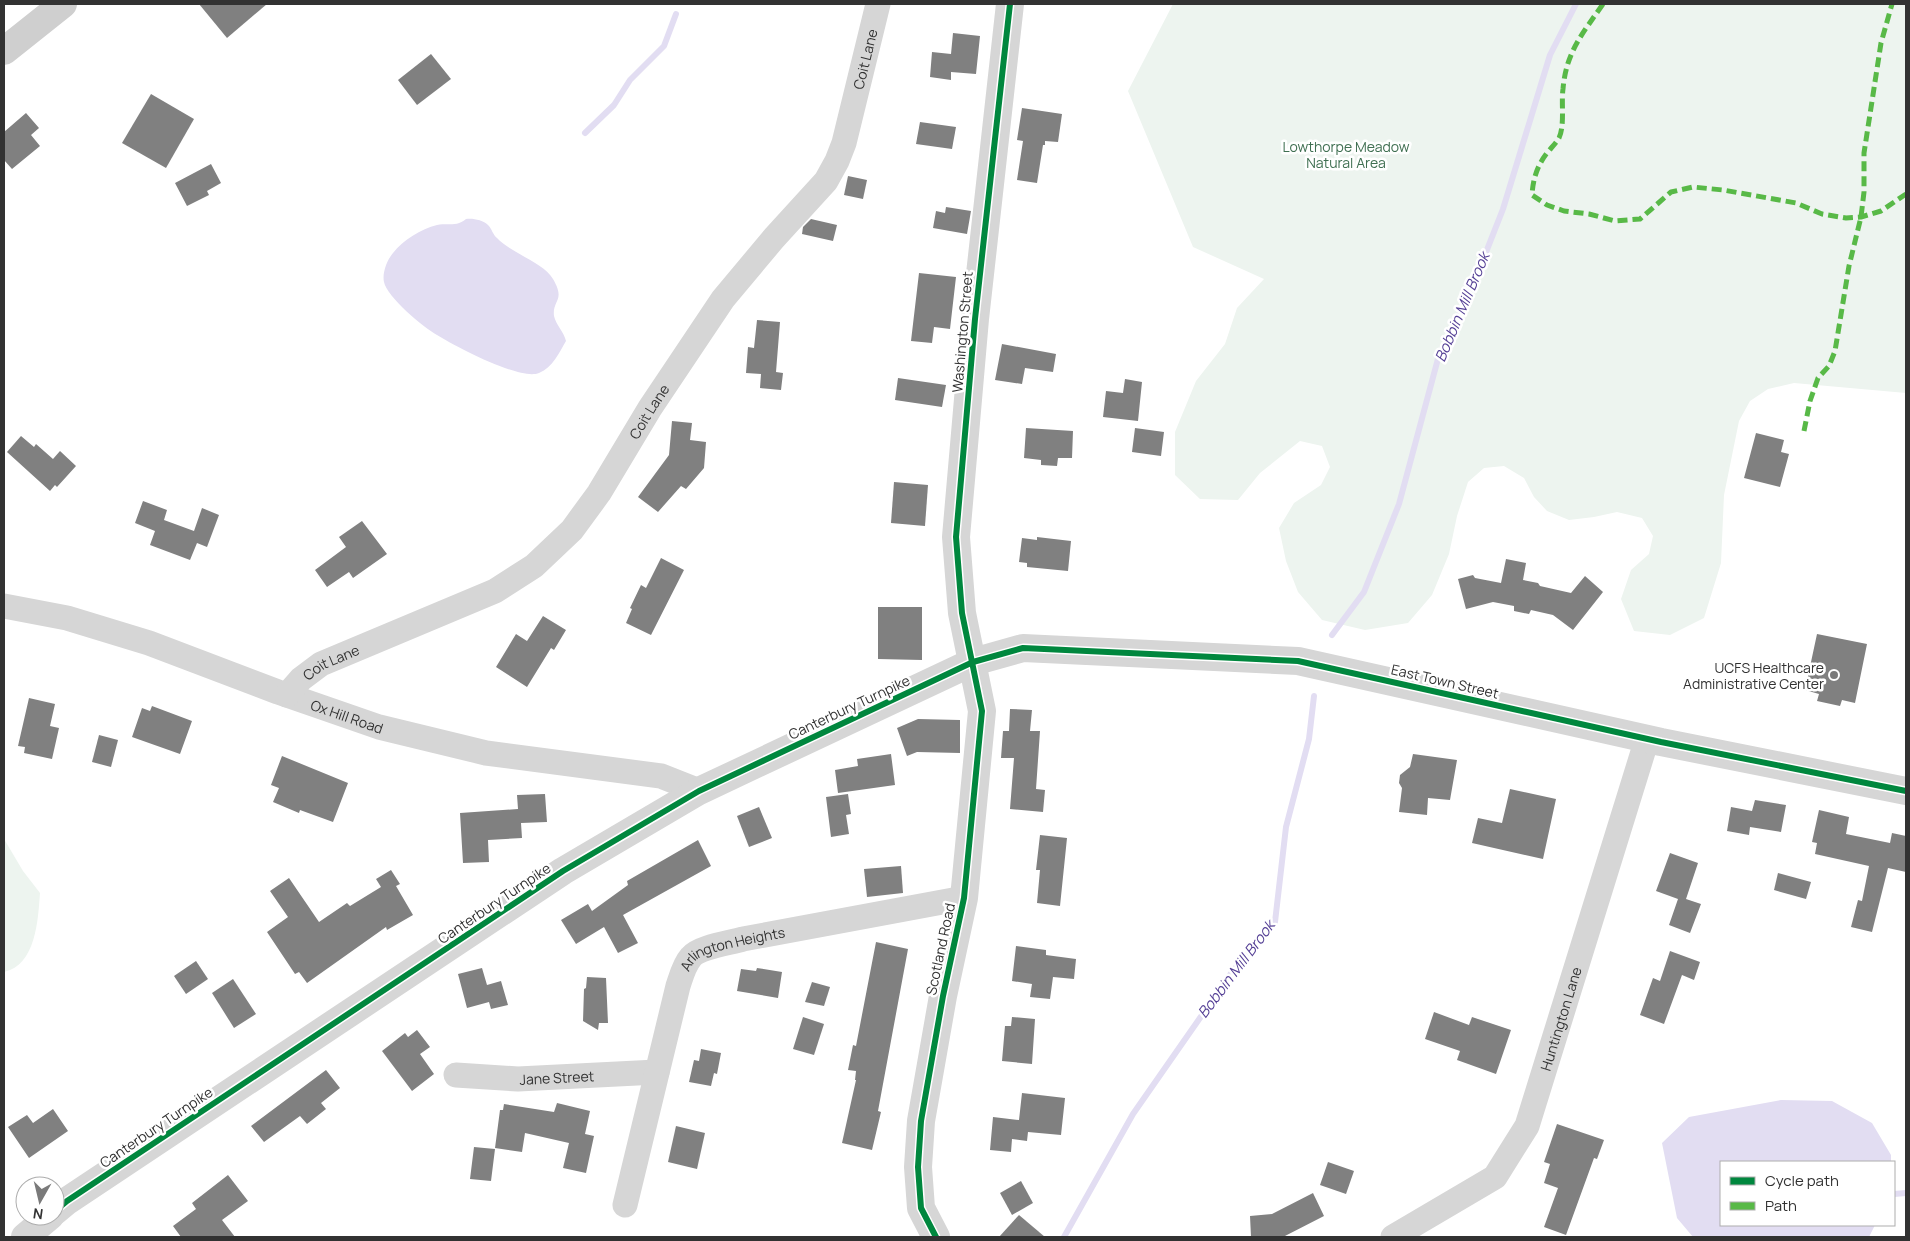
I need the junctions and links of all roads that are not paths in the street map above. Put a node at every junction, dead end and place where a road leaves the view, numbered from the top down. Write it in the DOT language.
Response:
graph roads {
  1 [pos="63,4"];
  2 [pos="878,4"];
  3 [pos="1010,4"];
  4 [pos="4,50"];
  5 [pos="4,606"];
  6 [pos="974,662"];
  7 [pos="287,696"];
  8 [pos="1647,739"];
  9 [pos="699,792"];
  10 [pos="1906,792"];
  11 [pos="964,898"];
  12 [pos="657,1072"];
  13 [pos="456,1075"];
  14 [pos="65,1203"];
  15 [pos="625,1205"];
  16 [pos="38,1226"];
  17 [pos="25,1237"];
  18 [pos="936,1237"];
  19 [pos="1393,1237"];
  1 -- 4 [label="main road"];
  2 -- 7 [label="street, Coit Lane"];
  3 -- 6 [label="street, Washington Street"];
  5 -- 7 [label="street, Ox Hill Road"];
  6 -- 8 [label="street, East Town Street"];
  6 -- 9 [label="street, Canterbury Turnpike"];
  6 -- 11 [label="street, Scotland Road"];
  7 -- 9 [label="street, Ox Hill Road"];
  8 -- 10 [label="street, East Town Street"];
  8 -- 19 [label="street, Huntington Lane"];
  9 -- 14 [label="street, Canterbury Turnpike"];
  11 -- 12 [label="street, Arlington Heights"];
  11 -- 18 [label="street, Scotland Road"];
  12 -- 13 [label="street, Jane Street"];
  12 -- 15 [label="street, Arlington Heights"];
  16 -- 17 [label="street"];
}
